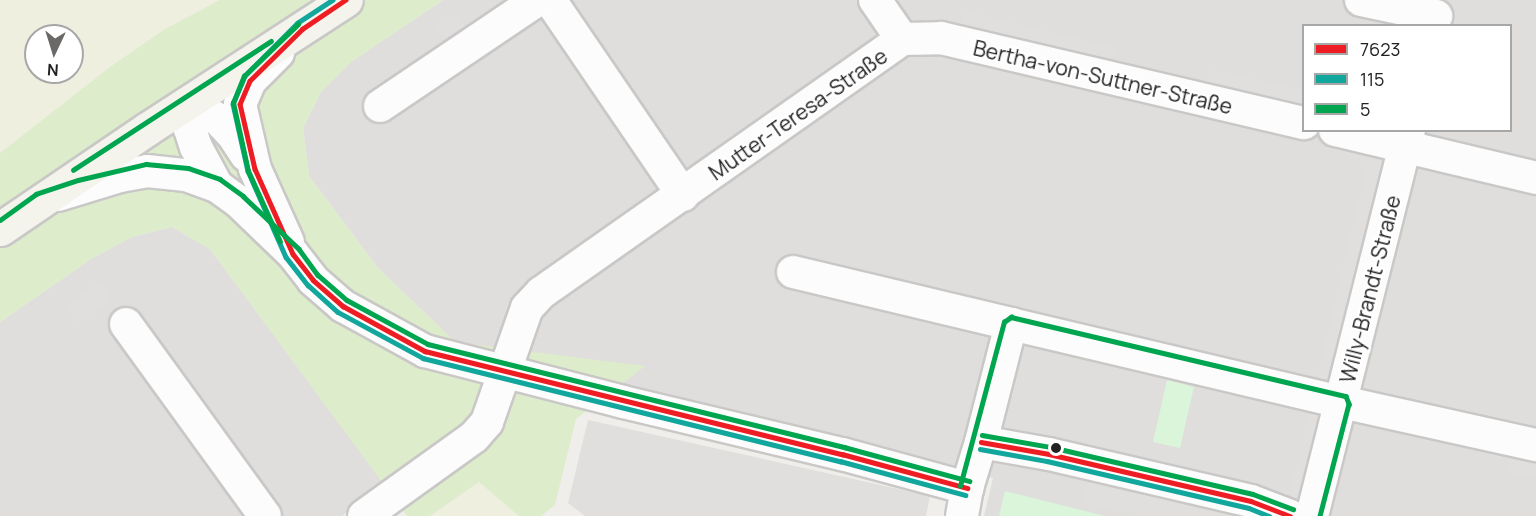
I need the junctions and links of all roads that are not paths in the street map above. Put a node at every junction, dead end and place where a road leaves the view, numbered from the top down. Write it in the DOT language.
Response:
graph roads {
  1 [pos="346,0"];
  2 [pos="537,0"];
  3 [pos="550,0"];
  4 [pos="875,0"];
  5 [pos="1361,0"];
  6 [pos="1436,14"];
  7 [pos="303,29"];
  8 [pos="902,39"];
  9 [pos="187,104"];
  10 [pos="380,106"];
  11 [pos="1302,123"];
  12 [pos="1353,132"];
  13 [pos="1407,138"];
  14 [pos="255,169"];
  15 [pos="1536,178"];
  16 [pos="216,186"];
  17 [pos="683,195"];
  18 [pos="40,201"];
  19 [pos="0,229"];
  20 [pos="293,254"];
  21 [pos="793,272"];
  22 [pos="126,324"];
  23 [pos="1011,324"];
  24 [pos="507,371"];
  25 [pos="1342,402"];
  26 [pos="981,442"];
  27 [pos="1536,445"];
  28 [pos="965,502"];
  29 [pos="265,516"];
  30 [pos="364,516"];
  31 [pos="1290,516"];
  32 [pos="1312,516"];
  1 -- 7 [label="main road"];
  2 -- 10 [label="street"];
  3 -- 17 [label="street"];
  4 -- 8 [label="street, Mutter-Teresa-Straße"];
  5 -- 6 [label="street"];
  7 -- 9 [label="main road"];
  7 -- 14 [label="street"];
  8 -- 11 [label="street, Bertha-von-Suttner-Straße"];
  8 -- 17 [label="street, Mutter-Teresa-Straße"];
  9 -- 14 [label="street"];
  9 -- 16 [label="street"];
  9 -- 18 [label="main road"];
  12 -- 13 [label="street"];
  13 -- 15 [label="street"];
  13 -- 25 [label="street, Willy-Brandt-Straße"];
  14 -- 20 [label="street"];
  16 -- 18 [label="street"];
  16 -- 20 [label="street"];
  17 -- 24 [label="street, Mutter-Teresa-Straße"];
  18 -- 19 [label="main road"];
  20 -- 24 [label="street"];
  21 -- 23 [label="street"];
  22 -- 29 [label="street"];
  23 -- 25 [label="street"];
  23 -- 26 [label="street"];
  24 -- 28 [label="street"];
  24 -- 30 [label="street, Mutter-Teresa-Straße"];
  25 -- 27 [label="street"];
  25 -- 32 [label="street, Willy-Brandt-Straße"];
  26 -- 28 [label="street"];
  26 -- 31 [label="street"];
}
